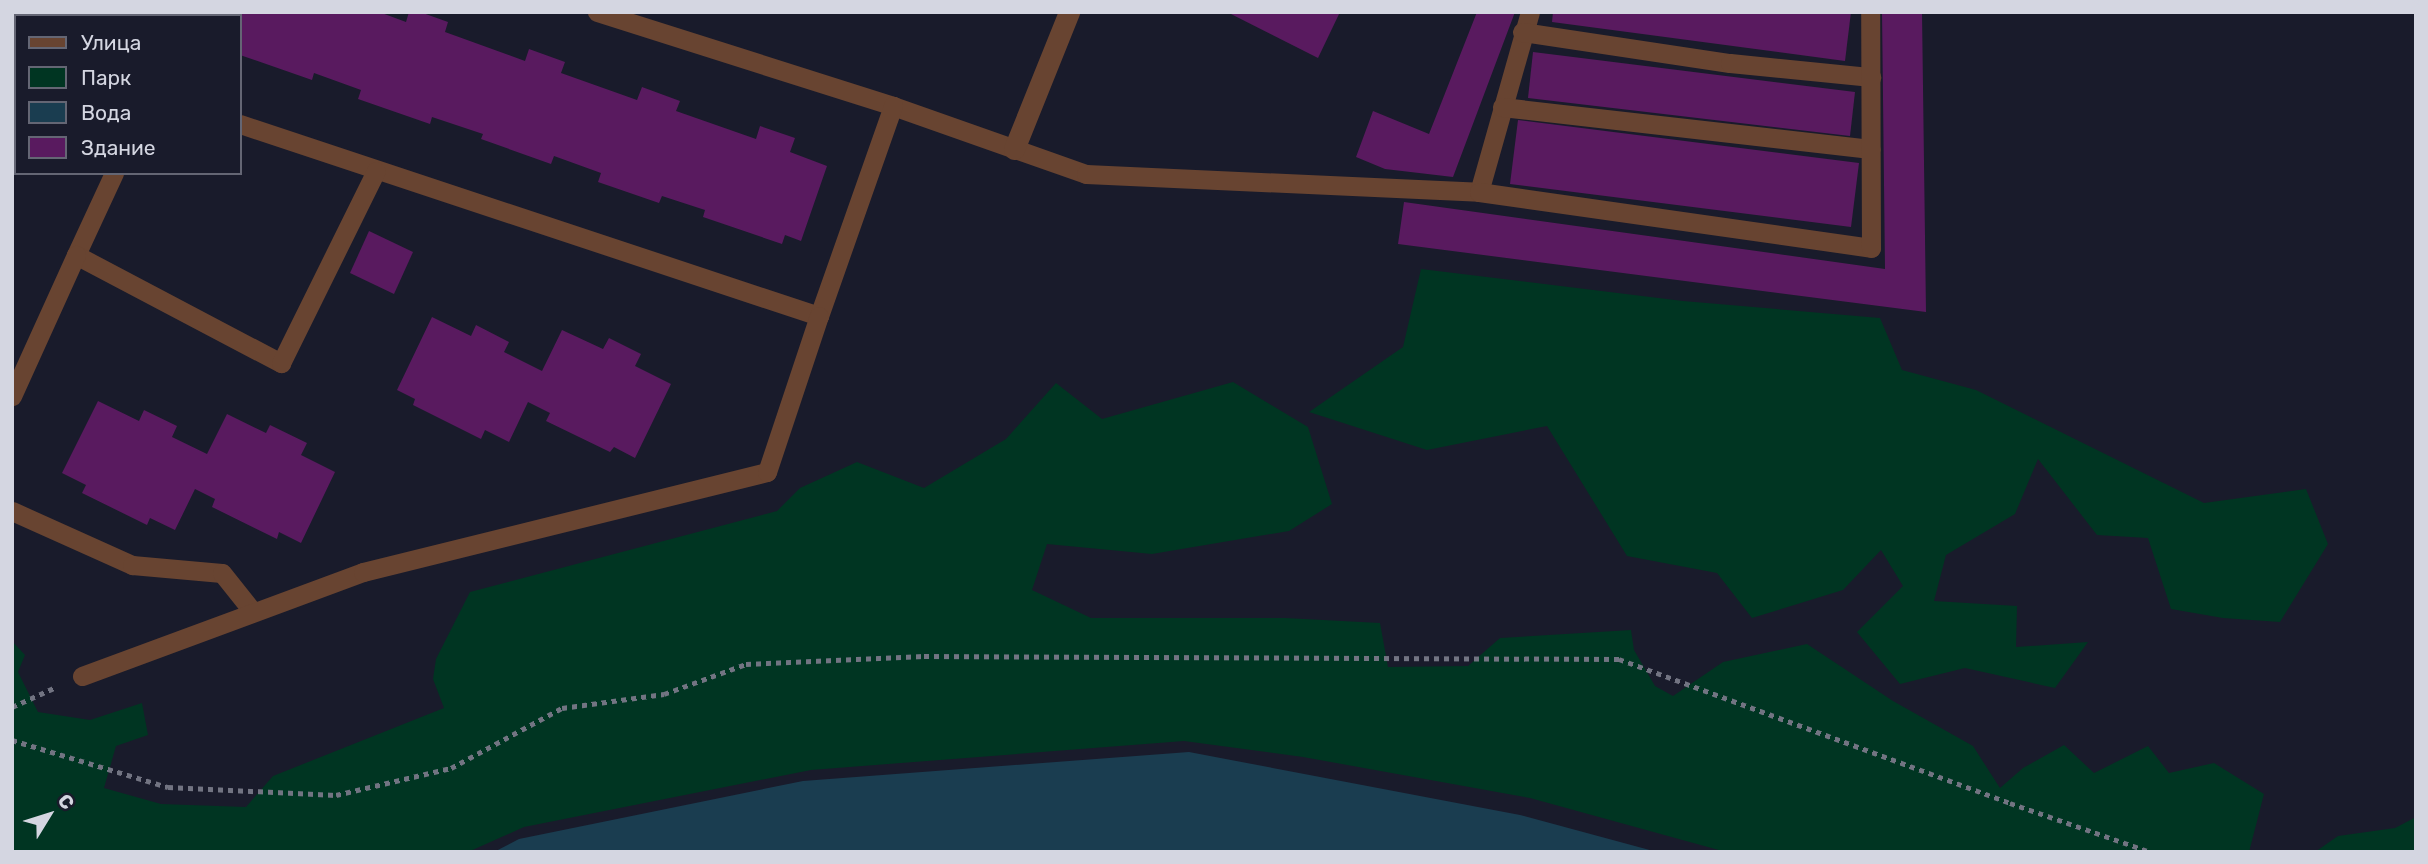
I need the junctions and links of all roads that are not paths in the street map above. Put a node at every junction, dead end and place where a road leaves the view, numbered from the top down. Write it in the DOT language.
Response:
graph roads {
  1 [pos="597,12"];
  2 [pos="1069,12"];
  3 [pos="1530,12"];
  4 [pos="1870,12"];
  5 [pos="1522,32"];
  6 [pos="1871,78"];
  7 [pos="894,106"];
  8 [pos="1502,107"];
  9 [pos="242,125"];
  10 [pos="1014,149"];
  11 [pos="1871,149"];
  12 [pos="376,170"];
  13 [pos="113,175"];
  14 [pos="1479,192"];
  15 [pos="76,254"];
  16 [pos="818,316"];
  17 [pos="12,396"];
  18 [pos="12,511"];
  19 [pos="253,612"];
  20 [pos="82,676"];
  1 -- 7 [label="lane"];
  2 -- 10 [label="street"];
  3 -- 5 [label="lane"];
  4 -- 6 [label="lane"];
  5 -- 6 [label="lane"];
  5 -- 8 [label="lane"];
  6 -- 11 [label="lane"];
  7 -- 10 [label="lane"];
  7 -- 16 [label="lane"];
  8 -- 11 [label="lane"];
  8 -- 14 [label="lane"];
  9 -- 12 [label="lane"];
  10 -- 14 [label="lane"];
  11 -- 14 [label="lane"];
  12 -- 15 [label="lane"];
  12 -- 16 [label="lane"];
  13 -- 15 [label="lane"];
  15 -- 17 [label="lane"];
  16 -- 19 [label="lane"];
  18 -- 19 [label="lane"];
  19 -- 20 [label="lane"];
}
